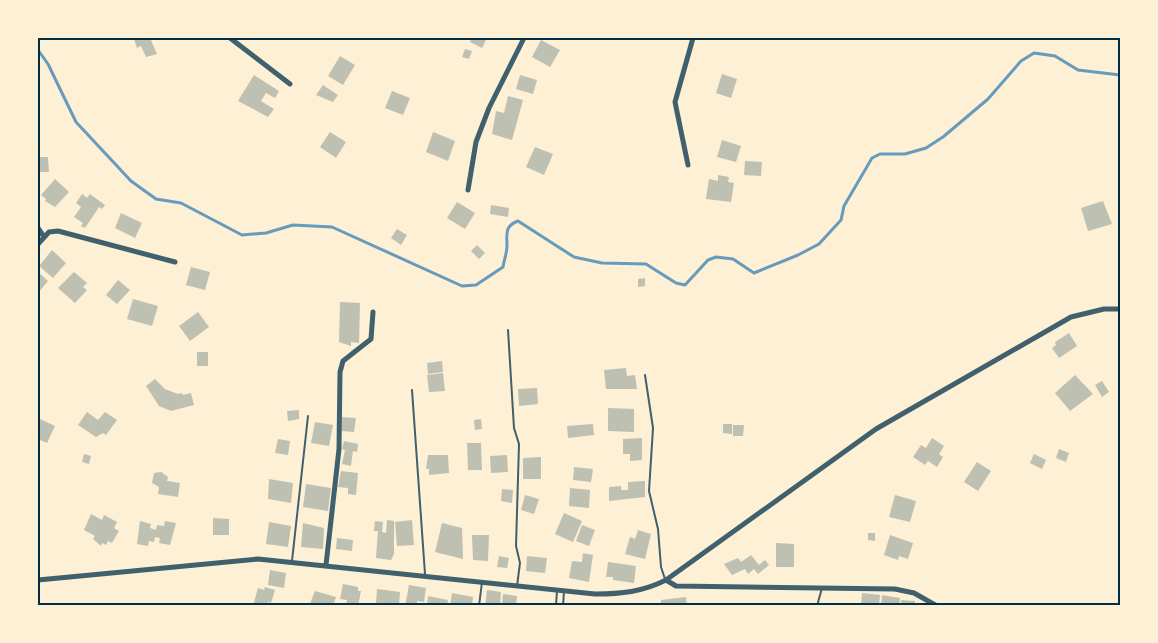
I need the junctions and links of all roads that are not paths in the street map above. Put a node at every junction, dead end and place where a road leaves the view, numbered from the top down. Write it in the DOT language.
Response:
graph roads {
  1 [pos="230,38"];
  2 [pos="524,38"];
  3 [pos="693,38"];
  4 [pos="290,84"];
  5 [pos="688,165"];
  6 [pos="468,190"];
  7 [pos="38,228"];
  8 [pos="44,237"];
  9 [pos="38,244"];
  10 [pos="175,262"];
  11 [pos="1120,309"];
  12 [pos="373,312"];
  13 [pos="508,330"];
  14 [pos="645,375"];
  15 [pos="412,390"];
  16 [pos="308,416"];
  17 [pos="292,561"];
  18 [pos="326,565"];
  19 [pos="425,577"];
  20 [pos="38,580"];
  21 [pos="666,580"];
  22 [pos="482,582"];
  23 [pos="517,586"];
  24 [pos="822,588"];
  25 [pos="560,591"];
  26 [pos="478,606"];
  27 [pos="556,606"];
  28 [pos="562,606"];
  29 [pos="818,606"];
  30 [pos="937,606"];
  1 -- 4 [label="street"];
  2 -- 6 [label="street"];
  3 -- 5 [label="street"];
  7 -- 8 [label="street"];
  8 -- 9 [label="street"];
  8 -- 10 [label="street"];
  11 -- 21 [label="street"];
  12 -- 18 [label="street"];
  13 -- 23 [label="lane"];
  14 -- 21 [label="lane"];
  15 -- 19 [label="lane"];
  16 -- 17 [label="lane"];
  17 -- 18 [label="street"];
  17 -- 20 [label="street"];
  18 -- 19 [label="street"];
  19 -- 22 [label="street"];
  21 -- 24 [label="street"];
  21 -- 25 [label="street"];
  22 -- 23 [label="street"];
  22 -- 26 [label="lane"];
  23 -- 25 [label="street"];
  24 -- 29 [label="lane"];
  24 -- 30 [label="street"];
  25 -- 27 [label="lane"];
  25 -- 28 [label="lane"];
}
